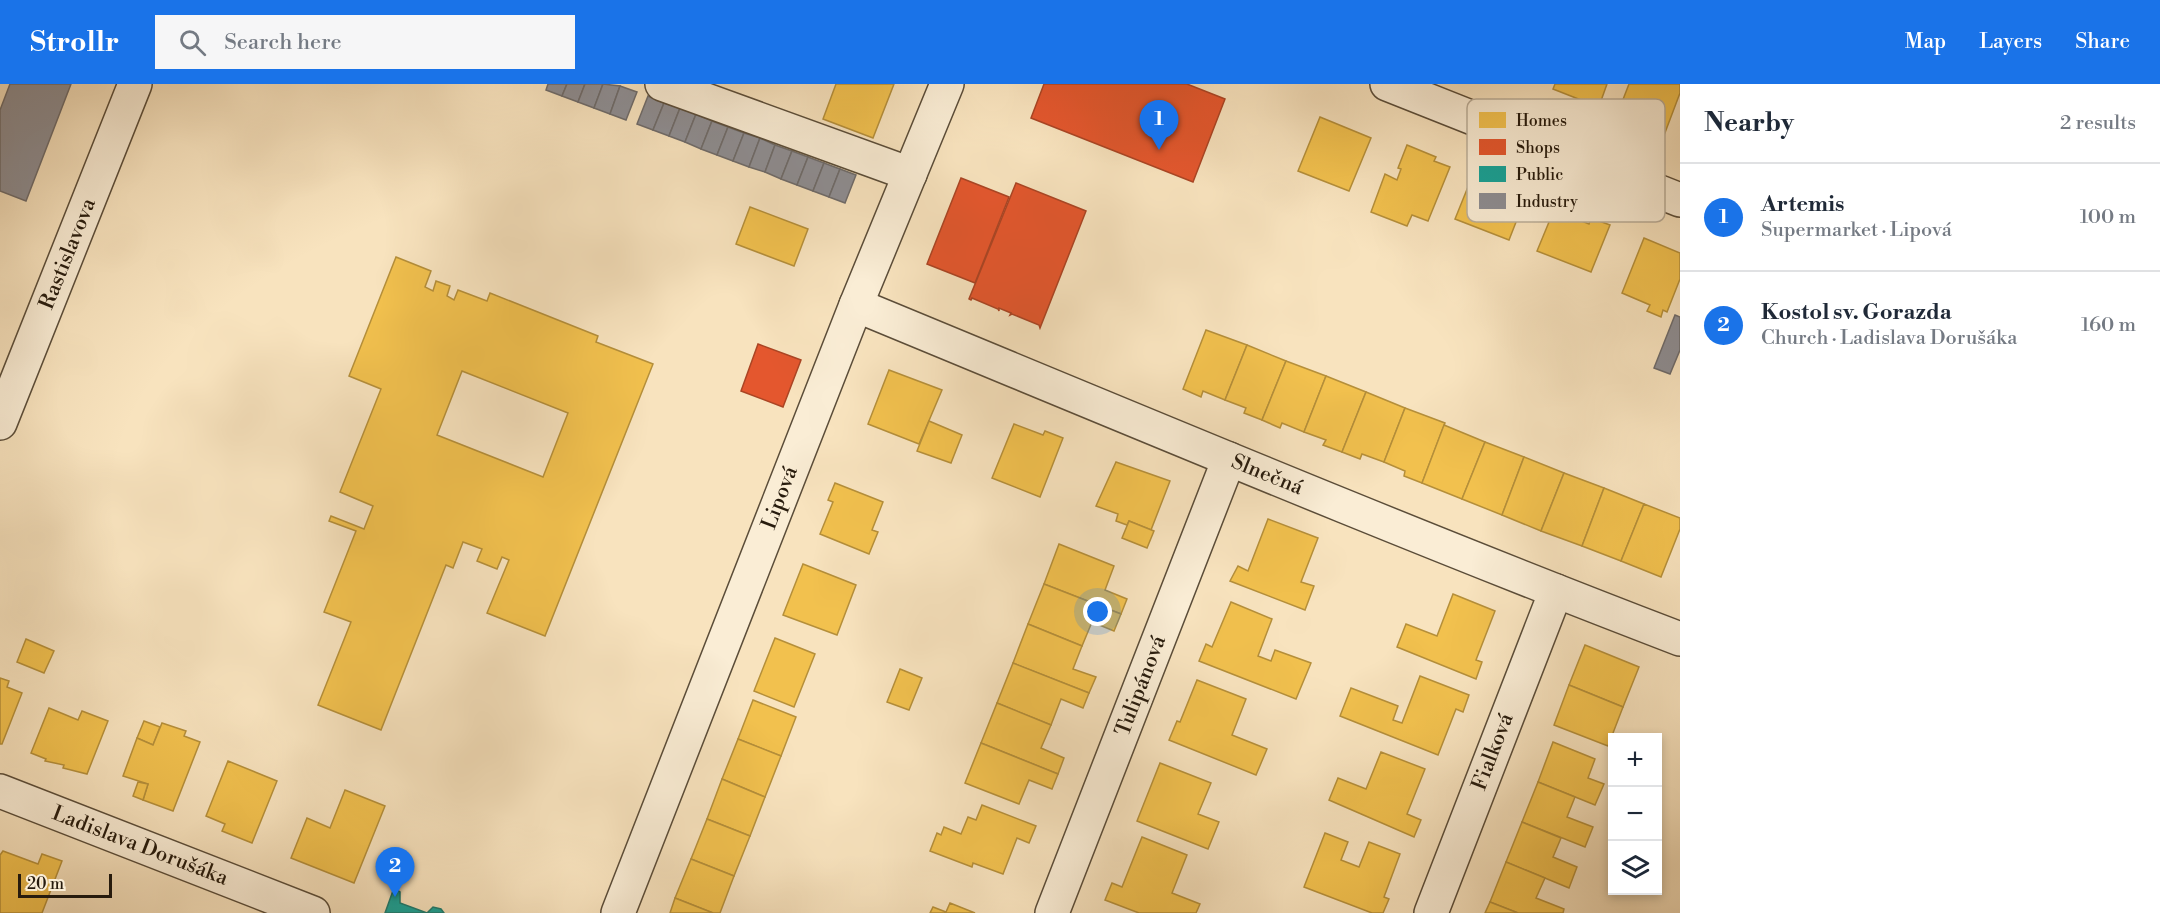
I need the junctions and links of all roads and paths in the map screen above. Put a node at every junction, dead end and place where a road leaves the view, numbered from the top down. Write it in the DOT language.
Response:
graph roads {
  1 [pos="135,84"];
  2 [pos="662,84"];
  3 [pos="947,84"];
  4 [pos="1387,84"];
  5 [pos="1467,116"];
  6 [pos="910,174"];
  7 [pos="1665,194"];
  8 [pos="1680,200"];
  9 [pos="856,305"];
  10 [pos="0,423"];
  11 [pos="1229,459"];
  12 [pos="1556,591"];
  13 [pos="1680,639"];
  14 [pos="0,791"];
  15 [pos="313,913"];
  16 [pos="618,913"];
  17 [pos="1052,913"];
  18 [pos="1431,913"];
  1 -- 10 [label="street, Rastislavova"];
  2 -- 6 [label="street"];
  3 -- 6 [label="street, Lipová"];
  4 -- 5 [label="street"];
  6 -- 9 [label="street, Lipová"];
  7 -- 8 [label="street"];
  9 -- 11 [label="street, Slnečná"];
  9 -- 16 [label="street, Lipová"];
  11 -- 12 [label="street, Slnečná"];
  11 -- 17 [label="street, Tulipánová"];
  12 -- 13 [label="street, Slnečná"];
  12 -- 18 [label="street, Fialková"];
  14 -- 15 [label="street, Ladislava Dorušáka"];
}
